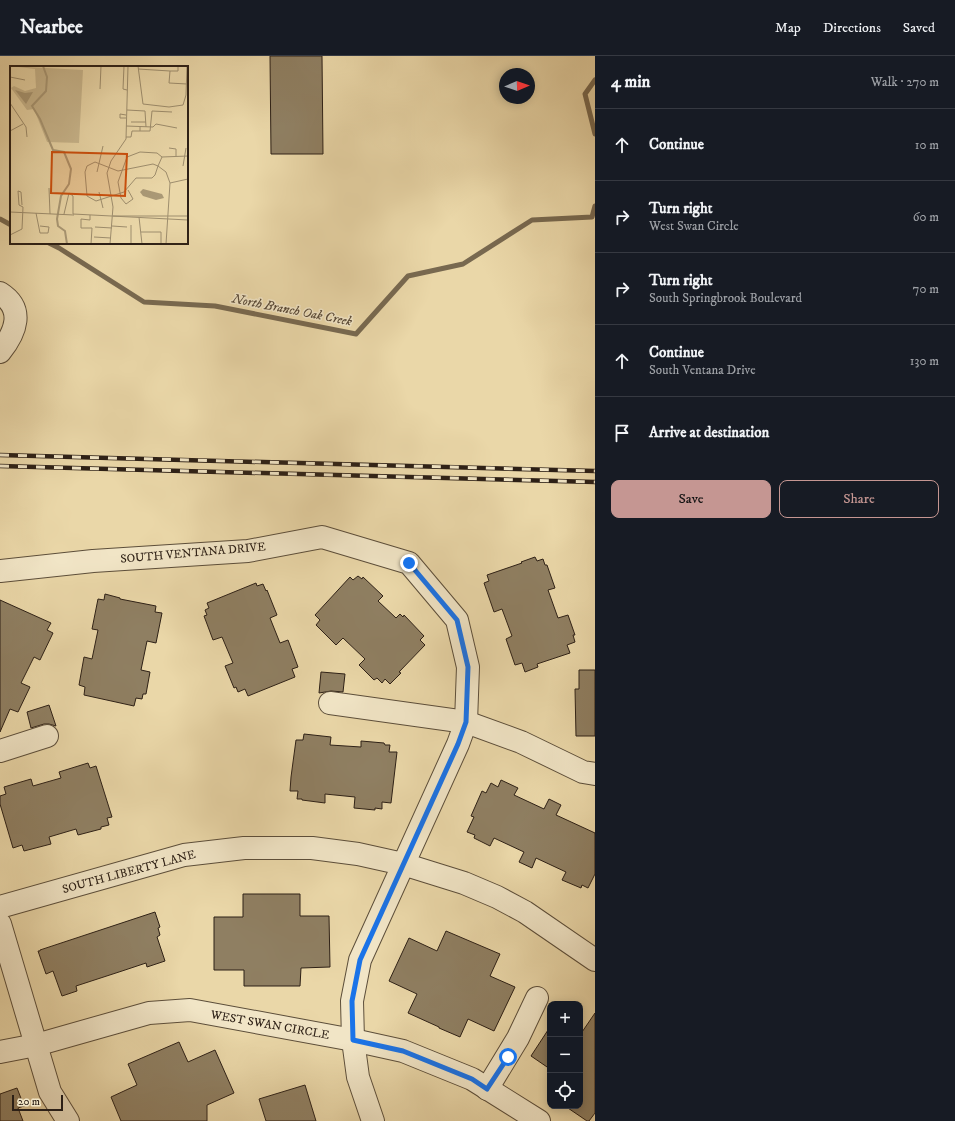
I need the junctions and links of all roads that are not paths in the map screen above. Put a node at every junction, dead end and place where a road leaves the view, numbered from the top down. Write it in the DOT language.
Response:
graph roads {
  1 [pos="0,293"];
  2 [pos="0,352"];
  3 [pos="0,571"];
  4 [pos="330,703"];
  5 [pos="466,722"];
  6 [pos="47,736"];
  7 [pos="0,751"];
  8 [pos="595,774"];
  9 [pos="403,864"];
  10 [pos="0,907"];
  11 [pos="0,924"];
  12 [pos="595,960"];
  13 [pos="537,998"];
  14 [pos="353,1040"];
  15 [pos="36,1045"];
  16 [pos="0,1052"];
  17 [pos="487,1089"];
  18 [pos="68,1121"];
  19 [pos="374,1121"];
  20 [pos="539,1121"];
  1 -- 2 [label="street"];
  3 -- 5 [label="street, SOUTH VENTANA DRIVE"];
  4 -- 5 [label="street"];
  5 -- 8 [label="street"];
  5 -- 9 [label="street, SOUTH VENTANA DRIVE"];
  6 -- 7 [label="street"];
  9 -- 10 [label="street, SOUTH LIBERTY LANE"];
  9 -- 12 [label="street, SOUTH LIBERTY LANE"];
  9 -- 14 [label="street, SOUTH VENTANA DRIVE"];
  11 -- 15 [label="street"];
  13 -- 17 [label="street"];
  14 -- 15 [label="street, WEST SWAN CIRCLE"];
  14 -- 17 [label="street, WEST SWAN CIRCLE"];
  14 -- 19 [label="street, SOUTH VENTANA DRIVE"];
  15 -- 16 [label="street, WEST SWAN CIRCLE"];
  15 -- 18 [label="street"];
  17 -- 20 [label="street, WEST SWAN CIRCLE"];
}
